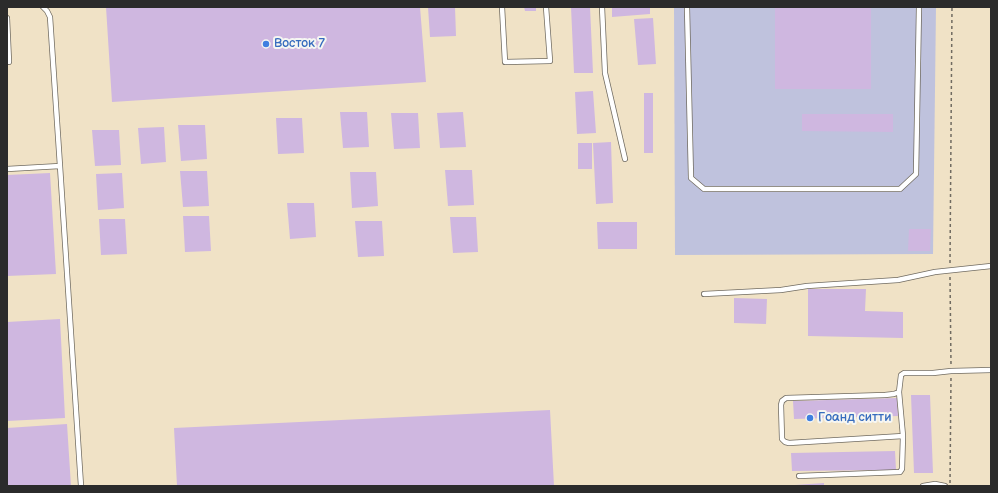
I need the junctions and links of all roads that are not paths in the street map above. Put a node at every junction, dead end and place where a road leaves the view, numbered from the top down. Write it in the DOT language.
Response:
graph roads {
  1 [pos="43,7"];
  2 [pos="502,7"];
  3 [pos="546,7"];
  4 [pos="602,7"];
  5 [pos="687,7"];
  6 [pos="919,7"];
  7 [pos="7,18"];
  8 [pos="9,62"];
  9 [pos="625,159"];
  10 [pos="60,166"];
  11 [pos="7,169"];
  12 [pos="991,266"];
  13 [pos="704,294"];
  14 [pos="991,370"];
  15 [pos="899,392"];
  16 [pos="903,436"];
  17 [pos="799,476"];
  18 [pos="81,486"];
  19 [pos="923,486"];
  20 [pos="945,486"];
  1 -- 10 [label="lane"];
  2 -- 3 [label="lane"];
  4 -- 9 [label="lane"];
  5 -- 6 [label="lane"];
  7 -- 8 [label="lane"];
  10 -- 11 [label="lane"];
  10 -- 18 [label="lane"];
  12 -- 13 [label="lane"];
  14 -- 15 [label="lane"];
  15 -- 16 [label="lane"];
  15 -- 16 [label="lane"];
  16 -- 17 [label="lane"];
  19 -- 20 [label="lane"];
}
